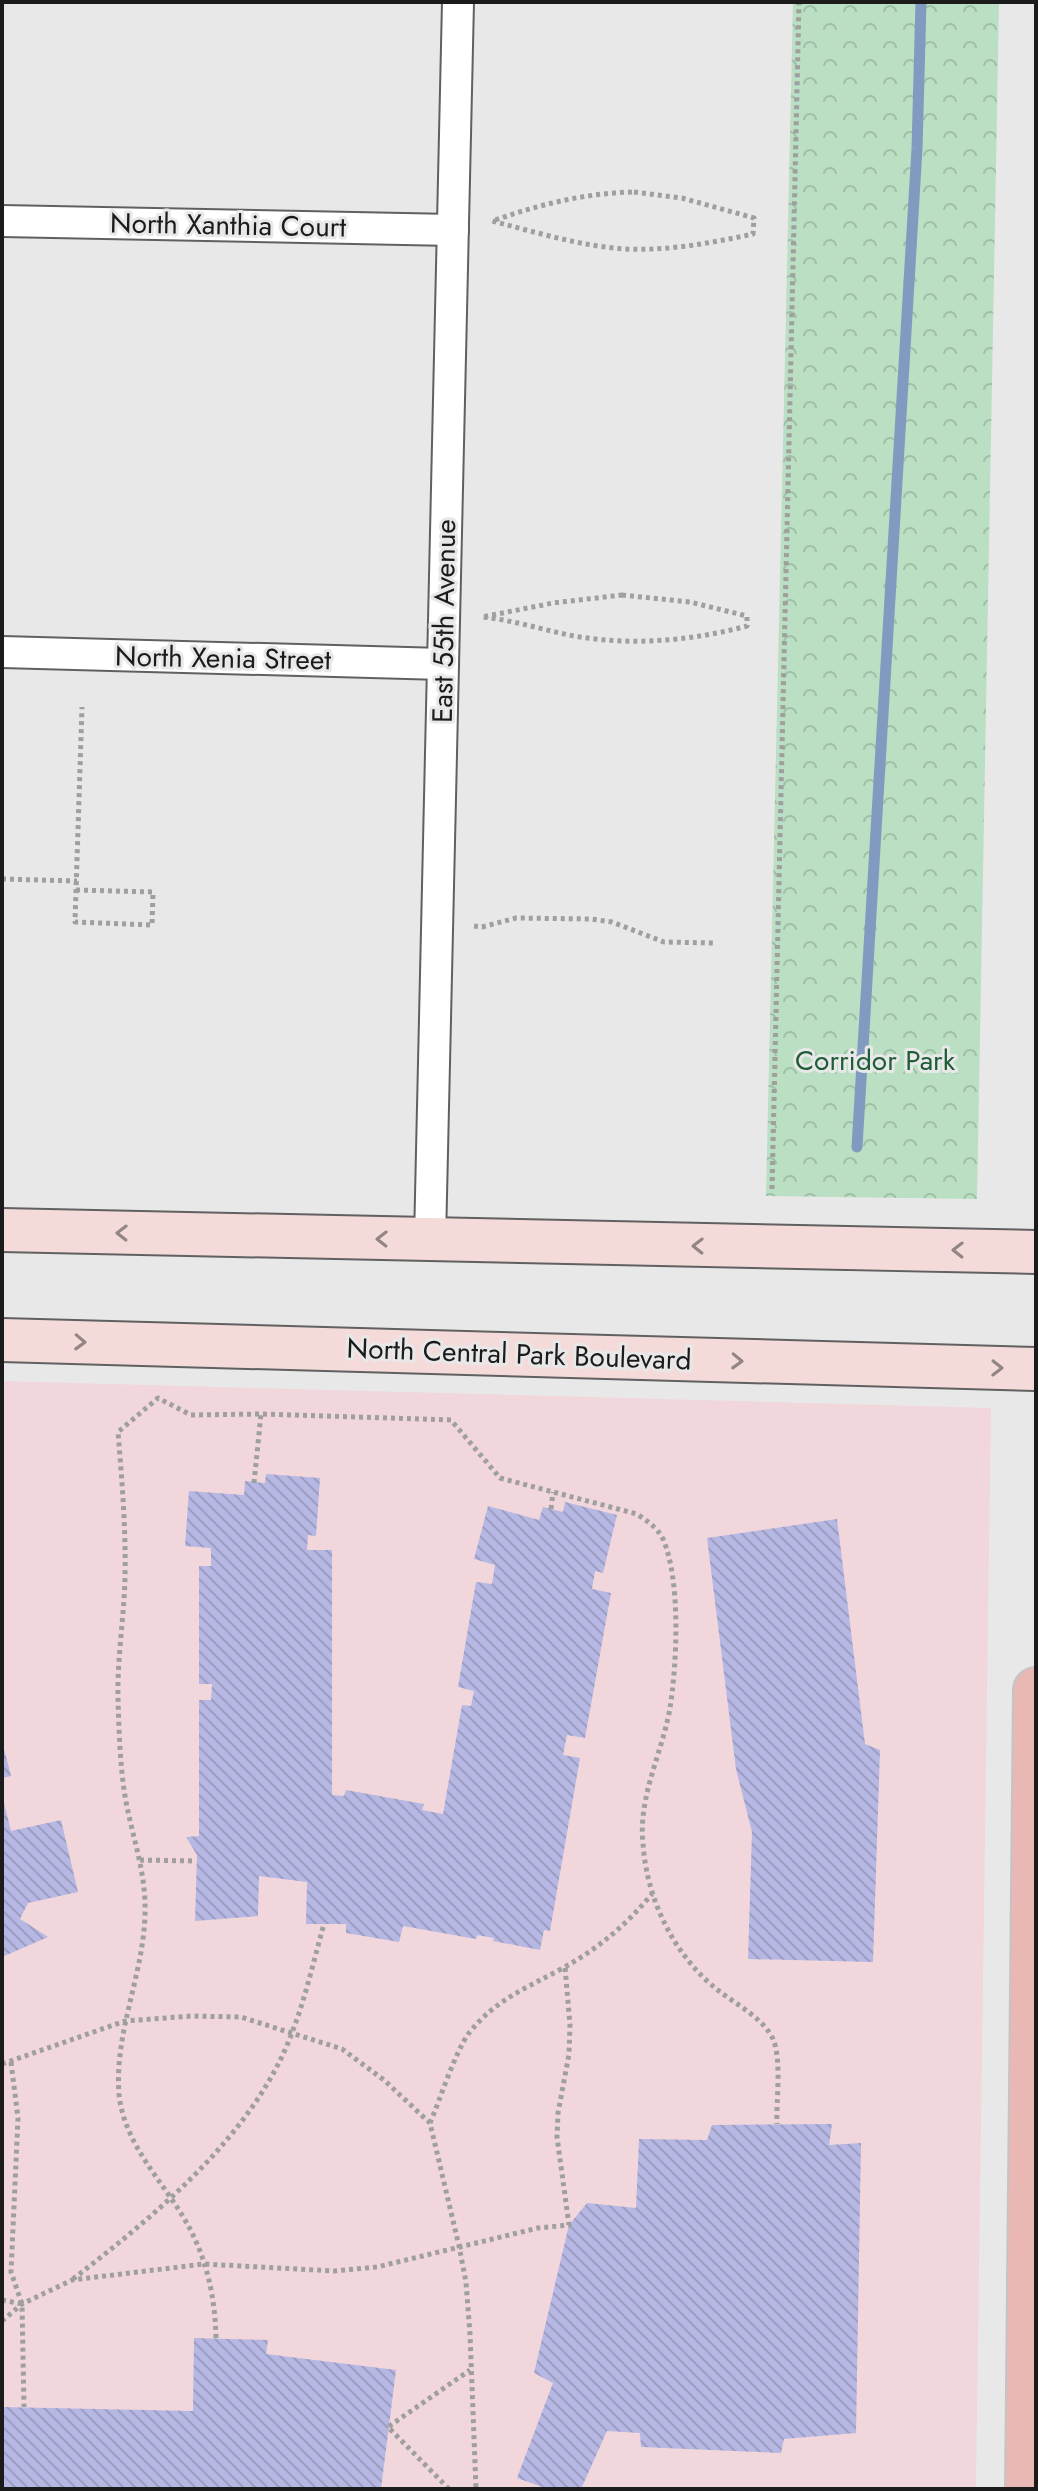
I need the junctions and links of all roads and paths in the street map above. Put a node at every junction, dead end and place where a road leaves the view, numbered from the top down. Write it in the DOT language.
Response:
graph roads {
  1 [pos="458,2"];
  2 [pos="799,2"];
  3 [pos="2,221"];
  4 [pos="492,221"];
  5 [pos="453,230"];
  6 [pos="482,617"];
  7 [pos="2,652"];
  8 [pos="443,664"];
  9 [pos="82,707"];
  10 [pos="2,879"];
  11 [pos="77,881"];
  12 [pos="76,890"];
  13 [pos="474,926"];
  14 [pos="713,943"];
  15 [pos="772,1189"];
  16 [pos="2,1230"];
  17 [pos="430,1240"];
  18 [pos="1036,1252"];
  19 [pos="2,1340"];
  20 [pos="1036,1369"];
  21 [pos="261,1414"];
  22 [pos="254,1483"];
  23 [pos="553,1492"];
  24 [pos="551,1509"];
  25 [pos="1036,1690"];
  26 [pos="140,1860"];
  27 [pos="196,1861"];
  28 [pos="652,1894"];
  29 [pos="324,1924"];
  30 [pos="565,1967"];
  31 [pos="125,2021"];
  32 [pos="293,2032"];
  33 [pos="11,2062"];
  34 [pos="2,2064"];
  35 [pos="430,2123"];
  36 [pos="777,2124"];
  37 [pos="170,2198"];
  38 [pos="459,2246"];
  39 [pos="204,2264"];
  40 [pos="72,2280"];
  41 [pos="2,2300"];
  42 [pos="22,2304"];
  43 [pos="2,2321"];
  44 [pos="216,2338"];
  45 [pos="471,2370"];
  46 [pos="24,2407"];
  47 [pos="449,2489"];
  48 [pos="476,2489"];
  49 [pos="1028,2489"];
  1 -- 5 [label="street, East 55th Avenue"];
  2 -- 15 [label="path"];
  3 -- 5 [label="street, North Xanthia Court"];
  4 -- 4 [label="path"];
  5 -- 8 [label="street, East 55th Avenue"];
  6 -- 6 [label="path"];
  7 -- 8 [label="street, North Xenia Street"];
  8 -- 17 [label="street, East 55th Avenue"];
  9 -- 11 [label="path"];
  10 -- 11 [label="path"];
  11 -- 12 [label="path"];
  12 -- 12 [label="path"];
  13 -- 14 [label="path"];
  17 -- 16 [label="main road, one-way"];
  18 -- 17 [label="main road, one-way"];
  19 -- 20 [label="main road, North Central Park Boulevard, one-way"];
  21 -- 22 [label="path"];
  21 -- 23 [label="path"];
  21 -- 26 [label="path"];
  23 -- 24 [label="path"];
  23 -- 28 [label="path"];
  25 -- 49 [label="main road"];
  26 -- 27 [label="path"];
  26 -- 31 [label="path"];
  28 -- 30 [label="path"];
  28 -- 36 [label="path"];
  29 -- 32 [label="path"];
  30 -- 35 [label="path"];
  30 -- 38 [label="path"];
  31 -- 32 [label="path"];
  31 -- 33 [label="path"];
  31 -- 37 [label="path"];
  32 -- 35 [label="path"];
  32 -- 37 [label="path"];
  33 -- 34 [label="path"];
  33 -- 42 [label="path"];
  35 -- 38 [label="path"];
  37 -- 39 [label="path"];
  37 -- 40 [label="path"];
  38 -- 39 [label="path"];
  38 -- 45 [label="path"];
  39 -- 40 [label="path"];
  39 -- 44 [label="path"];
  40 -- 42 [label="path"];
  41 -- 42 [label="path"];
  42 -- 43 [label="path"];
  42 -- 46 [label="path"];
  45 -- 47 [label="path"];
  45 -- 48 [label="path"];
}
